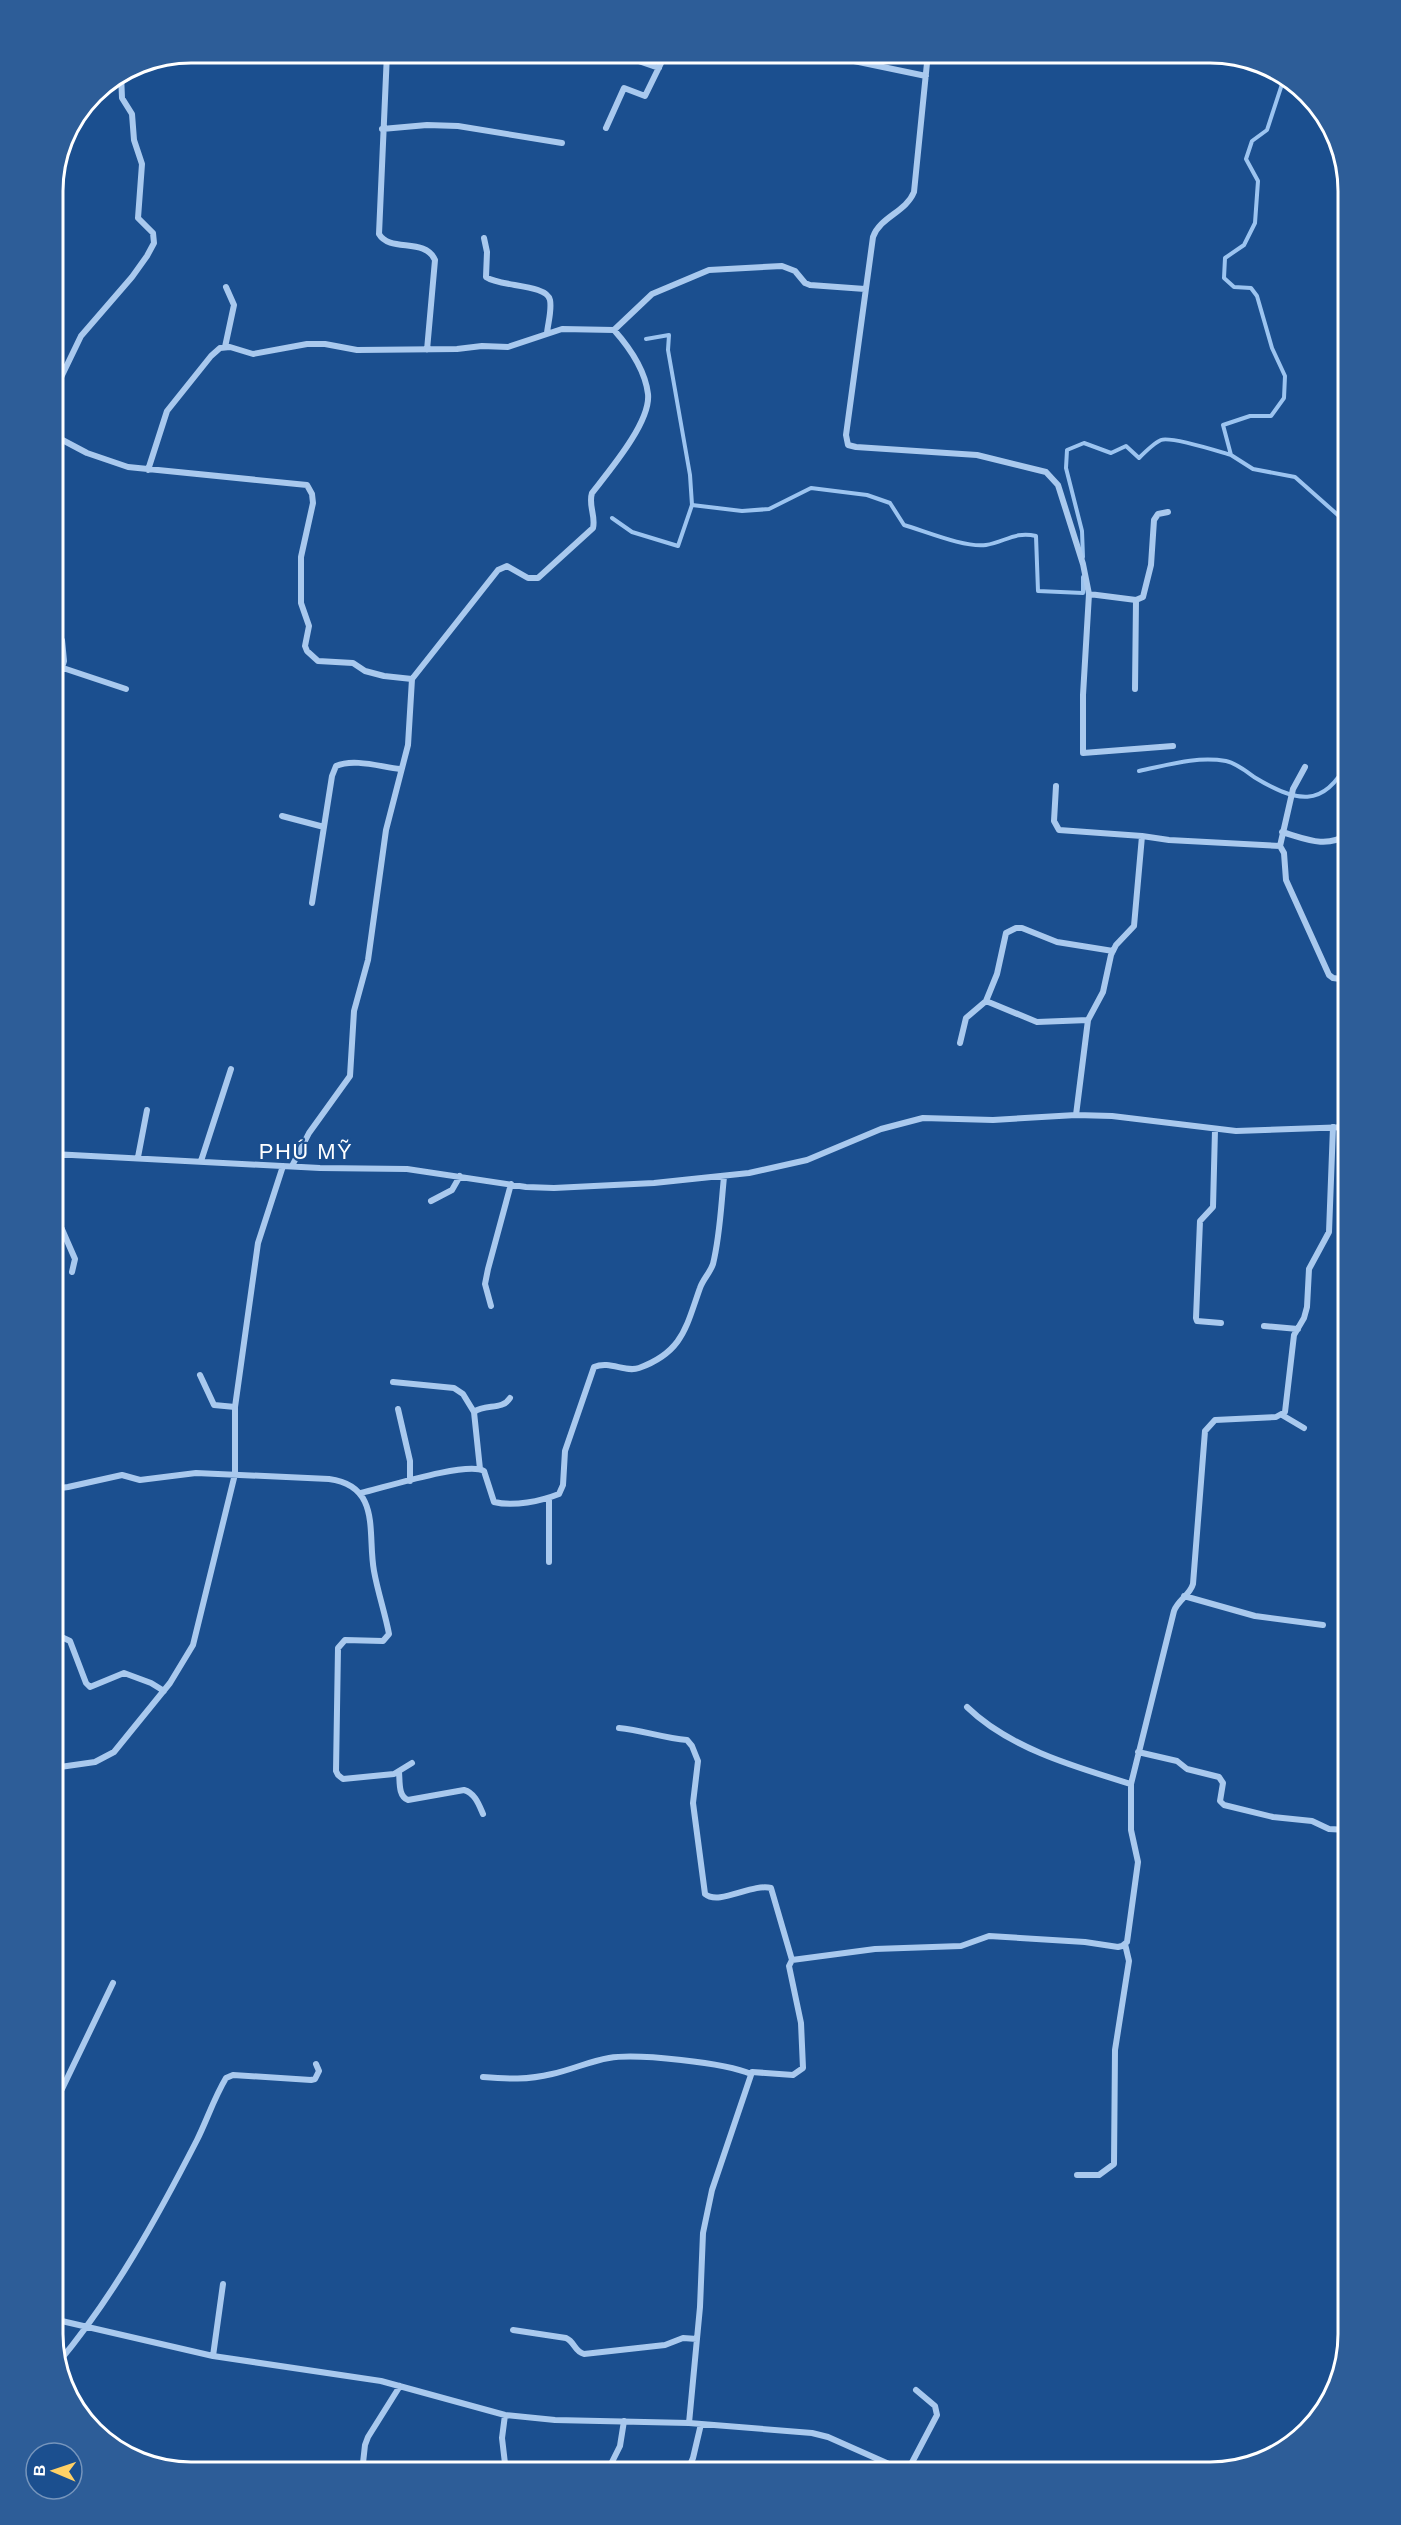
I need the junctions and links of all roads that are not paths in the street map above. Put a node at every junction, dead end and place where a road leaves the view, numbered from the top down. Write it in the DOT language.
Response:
graph roads {
  1 [pos="386,63"];
  2 [pos="644,63"];
  3 [pos="661,63"];
  4 [pos="864,63"];
  5 [pos="927,63"];
  6 [pos="659,68"];
  7 [pos="926,76"];
  8 [pos="121,83"];
  9 [pos="606,128"];
  10 [pos="382,129"];
  11 [pos="562,143"];
  12 [pos="484,238"];
  13 [pos="226,287"];
  14 [pos="865,289"];
  15 [pos="614,330"];
  16 [pos="547,333"];
  17 [pos="225,347"];
  18 [pos="427,350"];
  19 [pos="63,373"];
  20 [pos="63,440"];
  21 [pos="148,470"];
  22 [pos="1168,512"];
  23 [pos="1089,594"];
  24 [pos="1136,600"];
  25 [pos="63,668"];
  26 [pos="412,679"];
  27 [pos="1135,688"];
  28 [pos="126,689"];
  29 [pos="1173,746"];
  30 [pos="1305,767"];
  31 [pos="400,769"];
  32 [pos="1056,786"];
  33 [pos="282,816"];
  34 [pos="324,827"];
  35 [pos="1282,832"];
  36 [pos="1142,836"];
  37 [pos="1338,840"];
  38 [pos="1280,846"];
  39 [pos="312,903"];
  40 [pos="1113,951"];
  41 [pos="1338,979"];
  42 [pos="986,1001"];
  43 [pos="1088,1020"];
  44 [pos="960,1043"];
  45 [pos="231,1069"];
  46 [pos="147,1110"];
  47 [pos="1076,1115"];
  48 [pos="1333,1127"];
  49 [pos="1338,1127"];
  50 [pos="1215,1130"];
  51 [pos="63,1154"];
  52 [pos="138,1157"];
  53 [pos="201,1161"];
  54 [pos="283,1166"];
  55 [pos="292,1166"];
  56 [pos="460,1176"];
  57 [pos="724,1177"];
  58 [pos="511,1184"];
  59 [pos="431,1201"];
  60 [pos="63,1232"];
  61 [pos="72,1272"];
  62 [pos="491,1306"];
  63 [pos="1221,1323"];
  64 [pos="1264,1326"];
  65 [pos="1298,1329"];
  66 [pos="200,1375"];
  67 [pos="393,1382"];
  68 [pos="510,1398"];
  69 [pos="235,1407"];
  70 [pos="398,1409"];
  71 [pos="474,1412"];
  72 [pos="1282,1415"];
  73 [pos="1304,1428"];
  74 [pos="480,1469"];
  75 [pos="235,1474"];
  76 [pos="410,1481"];
  77 [pos="63,1488"];
  78 [pos="361,1493"];
  79 [pos="549,1498"];
  80 [pos="549,1562"];
  81 [pos="1184,1596"];
  82 [pos="1323,1625"];
  83 [pos="63,1638"];
  84 [pos="164,1691"];
  85 [pos="967,1707"];
  86 [pos="619,1728"];
  87 [pos="1138,1752"];
  88 [pos="412,1763"];
  89 [pos="63,1766"];
  90 [pos="399,1772"];
  91 [pos="1131,1784"];
  92 [pos="483,1814"];
  93 [pos="1338,1829"];
  94 [pos="1125,1944"];
  95 [pos="792,1960"];
  96 [pos="113,1983"];
  97 [pos="316,2064"];
  98 [pos="751,2074"];
  99 [pos="483,2077"];
  100 [pos="63,2087"];
  101 [pos="1077,2175"];
  102 [pos="223,2284"];
  103 [pos="63,2322"];
  104 [pos="87,2328"];
  105 [pos="513,2330"];
  106 [pos="697,2339"];
  107 [pos="65,2355"];
  108 [pos="213,2356"];
  109 [pos="400,2386"];
  110 [pos="916,2390"];
  111 [pos="505,2415"];
  112 [pos="624,2421"];
  113 [pos="688,2423"];
  114 [pos="701,2424"];
  115 [pos="879,2460"];
  116 [pos="363,2462"];
  117 [pos="505,2462"];
  118 [pos="612,2462"];
  119 [pos="691,2462"];
  120 [pos="884,2462"];
  121 [pos="912,2462"];
  1 -- 10 [label="street"];
  2 -- 6 [label="street"];
  3 -- 6 [label="street"];
  4 -- 7 [label="street"];
  5 -- 7 [label="street"];
  6 -- 9 [label="street"];
  7 -- 14 [label="street"];
  8 -- 19 [label="street"];
  10 -- 11 [label="street"];
  10 -- 18 [label="street"];
  12 -- 16 [label="street"];
  13 -- 17 [label="street"];
  14 -- 15 [label="street"];
  14 -- 23 [label="street"];
  15 -- 16 [label="street"];
  15 -- 26 [label="street"];
  16 -- 18 [label="street"];
  17 -- 18 [label="street"];
  17 -- 21 [label="street"];
  20 -- 21 [label="street"];
  21 -- 26 [label="street"];
  22 -- 24 [label="street"];
  23 -- 24 [label="street"];
  23 -- 29 [label="street"];
  24 -- 27 [label="street"];
  25 -- 28 [label="street"];
  26 -- 31 [label="street"];
  30 -- 35 [label="street"];
  31 -- 34 [label="street"];
  31 -- 55 [label="street"];
  32 -- 36 [label="street"];
  33 -- 34 [label="street"];
  34 -- 39 [label="street"];
  35 -- 37 [label="street"];
  35 -- 38 [label="street"];
  36 -- 38 [label="street"];
  36 -- 40 [label="street"];
  38 -- 41 [label="street"];
  40 -- 42 [label="street"];
  40 -- 43 [label="street"];
  42 -- 43 [label="street"];
  42 -- 44 [label="street"];
  43 -- 47 [label="street"];
  45 -- 53 [label="street"];
  46 -- 52 [label="street"];
  47 -- 50 [label="street"];
  47 -- 57 [label="street"];
  48 -- 49 [label="street"];
  48 -- 50 [label="street"];
  48 -- 65 [label="street"];
  50 -- 63 [label="street"];
  51 -- 52 [label="street"];
  52 -- 53 [label="street"];
  53 -- 54 [label="street"];
  54 -- 55 [label="street"];
  54 -- 69 [label="street"];
  55 -- 56 [label="street"];
  56 -- 58 [label="street"];
  56 -- 59 [label="street"];
  57 -- 58 [label="street"];
  57 -- 79 [label="street"];
  58 -- 62 [label="street"];
  60 -- 61 [label="street"];
  64 -- 65 [label="street"];
  65 -- 72 [label="street"];
  66 -- 69 [label="street"];
  67 -- 71 [label="street"];
  68 -- 71 [label="street"];
  69 -- 75 [label="street"];
  70 -- 76 [label="street"];
  71 -- 74 [label="street"];
  72 -- 73 [label="street"];
  72 -- 81 [label="street"];
  74 -- 76 [label="street"];
  74 -- 79 [label="street"];
  75 -- 77 [label="street"];
  75 -- 78 [label="street"];
  75 -- 84 [label="street"];
  76 -- 78 [label="street"];
  78 -- 90 [label="street"];
  79 -- 80 [label="street"];
  81 -- 82 [label="street"];
  81 -- 87 [label="street"];
  83 -- 84 [label="street"];
  84 -- 89 [label="street"];
  85 -- 91 [label="street"];
  86 -- 95 [label="street"];
  87 -- 91 [label="street"];
  87 -- 93 [label="street"];
  88 -- 90 [label="street"];
  90 -- 92 [label="street"];
  91 -- 94 [label="street"];
  94 -- 95 [label="street"];
  94 -- 101 [label="street"];
  95 -- 98 [label="street"];
  96 -- 100 [label="street"];
  97 -- 104 [label="street"];
  98 -- 99 [label="street"];
  98 -- 106 [label="street"];
  102 -- 108 [label="street"];
  103 -- 104 [label="street"];
  104 -- 107 [label="street"];
  104 -- 108 [label="street"];
  105 -- 106 [label="street"];
  106 -- 113 [label="street"];
  108 -- 109 [label="street"];
  109 -- 111 [label="street"];
  109 -- 116 [label="street"];
  110 -- 121 [label="street"];
  111 -- 112 [label="street"];
  111 -- 117 [label="street"];
  112 -- 113 [label="street"];
  112 -- 118 [label="street"];
  113 -- 114 [label="street"];
  114 -- 115 [label="street"];
  114 -- 119 [label="street"];
  115 -- 120 [label="street"];
}
